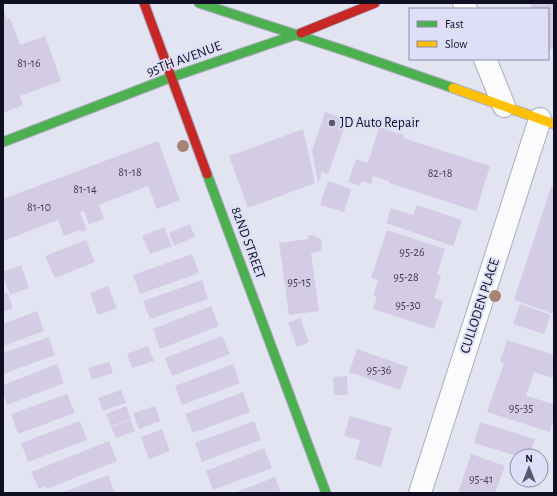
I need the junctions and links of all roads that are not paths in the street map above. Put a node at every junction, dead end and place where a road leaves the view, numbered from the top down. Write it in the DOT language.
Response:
graph roads {
  1 [pos="144,3"];
  2 [pos="199,3"];
  3 [pos="375,3"];
  4 [pos="296,34"];
  5 [pos="486,60"];
  6 [pos="172,77"];
  7 [pos="504,106"];
  8 [pos="547,122"];
  9 [pos="3,142"];
  10 [pos="326,493"];
  11 [pos="420,493"];
  1 -- 6 [label="street, 82ND STREET"];
  2 -- 4 [label="street"];
  3 -- 4 [label="street, 95TH AVENUE"];
  4 -- 6 [label="street, 95TH AVENUE"];
  4 -- 7 [label="street"];
  5 -- 7 [label="street"];
  6 -- 9 [label="street, 95TH AVENUE"];
  6 -- 10 [label="street, 82ND STREET"];
  7 -- 8 [label="street"];
  8 -- 11 [label="street, CULLODEN PLACE"];
}
